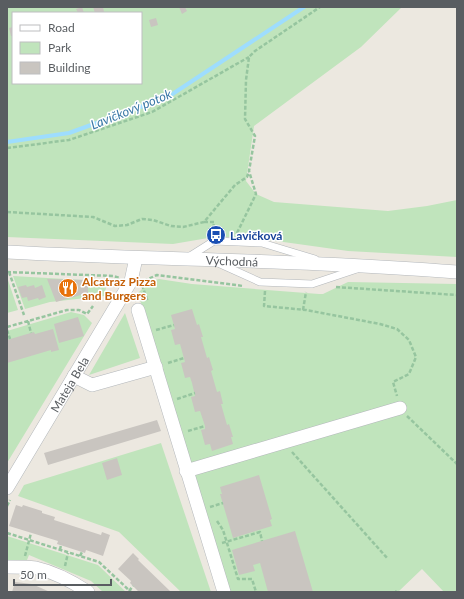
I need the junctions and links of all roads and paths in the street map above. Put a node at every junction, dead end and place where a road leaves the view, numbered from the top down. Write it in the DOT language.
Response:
graph roads {
  1 [pos="320,7"];
  2 [pos="249,57"];
  3 [pos="7,148"];
  4 [pos="249,171"];
  5 [pos="7,212"];
  6 [pos="234,242"];
  7 [pos="7,252"];
  8 [pos="136,258"];
  9 [pos="183,260"];
  10 [pos="210,260"];
  11 [pos="332,264"];
  12 [pos="364,266"];
  13 [pos="8,272"];
  14 [pos="457,272"];
  15 [pos="136,282"];
  16 [pos="265,288"];
  17 [pos="306,290"];
  18 [pos="93,306"];
  19 [pos="138,310"];
  20 [pos="303,310"];
  21 [pos="24,315"];
  22 [pos="28,321"];
  23 [pos="174,325"];
  24 [pos="7,328"];
  25 [pos="31,333"];
  26 [pos="146,334"];
  27 [pos="10,339"];
  28 [pos="184,358"];
  29 [pos="156,367"];
  30 [pos="74,376"];
  31 [pos="195,393"];
  32 [pos="166,402"];
  33 [pos="400,408"];
  34 [pos="205,426"];
  35 [pos="176,435"];
  36 [pos="283,442"];
  37 [pos="457,464"];
  38 [pos="186,471"];
  39 [pos="7,488"];
  40 [pos="213,516"];
  41 [pos="7,533"];
  42 [pos="31,533"];
  43 [pos="29,540"];
  44 [pos="262,541"];
  45 [pos="227,542"];
  46 [pos="61,545"];
  47 [pos="210,547"];
  48 [pos="60,550"];
  49 [pos="82,552"];
  50 [pos="80,556"];
  51 [pos="388,559"];
  52 [pos="7,567"];
  53 [pos="22,567"];
  54 [pos="133,586"];
  55 [pos="130,591"];
  56 [pos="88,592"];
  57 [pos="224,592"];
  58 [pos="256,592"];
  1 -- 2 [label="path"];
  2 -- 3 [label="path"];
  2 -- 4 [label="path"];
  4 -- 5 [label="path"];
  4 -- 6 [label="path"];
  6 -- 9 [label="lane"];
  6 -- 11 [label="lane"];
  7 -- 8 [label="street, Východná"];
  8 -- 9 [label="street, Východná"];
  8 -- 15 [label="street"];
  9 -- 10 [label="street, Východná"];
  10 -- 11 [label="street, Východná"];
  10 -- 12 [label="lane"];
  11 -- 12 [label="street, Východná"];
  12 -- 14 [label="street, Východná"];
  13 -- 15 [label="path"];
  13 -- 21 [label="path"];
  15 -- 30 [label="street, Mateja Bela"];
  16 -- 20 [label="path"];
  17 -- 20 [label="path"];
  18 -- 22 [label="path"];
  19 -- 26 [label="street"];
  20 -- 33 [label="path"];
  22 -- 24 [label="path"];
  22 -- 25 [label="path"];
  23 -- 26 [label="path"];
  24 -- 27 [label="path"];
  26 -- 29 [label="street"];
  28 -- 29 [label="path"];
  29 -- 30 [label="street"];
  29 -- 32 [label="street"];
  30 -- 39 [label="street, Mateja Bela"];
  31 -- 32 [label="path"];
  32 -- 35 [label="street"];
  33 -- 36 [label="street"];
  33 -- 37 [label="path"];
  34 -- 35 [label="path"];
  35 -- 38 [label="street"];
  36 -- 38 [label="street"];
  36 -- 51 [label="path"];
  38 -- 47 [label="street"];
  40 -- 45 [label="path"];
  41 -- 43 [label="path"];
  42 -- 43 [label="path"];
  43 -- 48 [label="path"];
  43 -- 53 [label="path"];
  44 -- 45 [label="path"];
  45 -- 47 [label="path"];
  45 -- 58 [label="path"];
  46 -- 48 [label="path"];
  47 -- 57 [label="street"];
  48 -- 50 [label="path"];
  49 -- 50 [label="path"];
  50 -- 55 [label="path"];
  52 -- 53 [label="street"];
  53 -- 56 [label="street"];
  54 -- 55 [label="path"];
}
